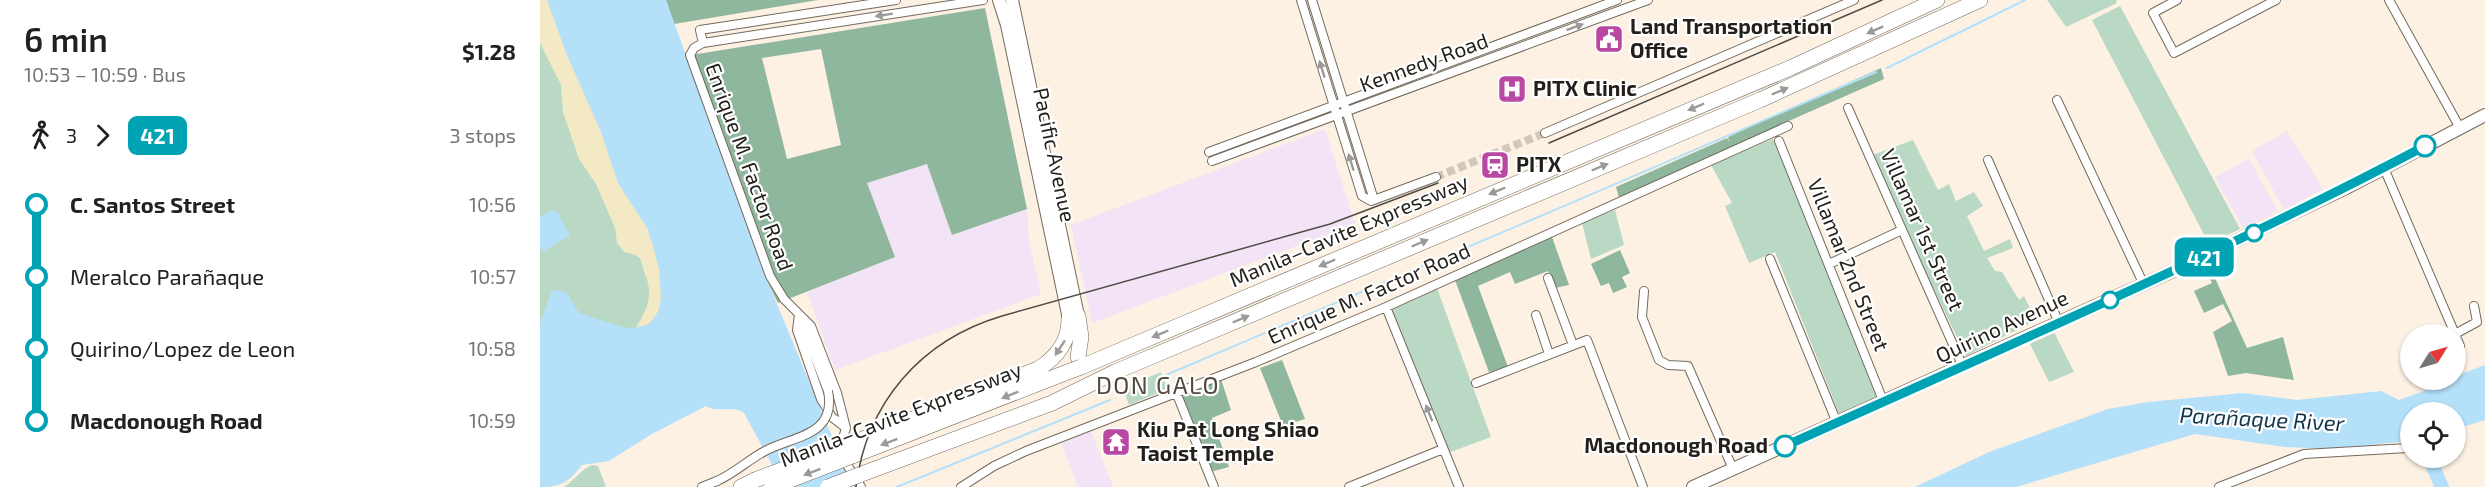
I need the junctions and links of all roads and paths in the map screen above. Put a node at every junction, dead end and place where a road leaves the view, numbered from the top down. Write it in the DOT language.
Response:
graph roads {
  1 [pos="896,0"];
  2 [pos="983,0"];
  3 [pos="999,0"];
  4 [pos="1012,0"];
  5 [pos="1301,0"];
  6 [pos="1312,0"];
  7 [pos="1617,0"];
  8 [pos="1648,0"];
  9 [pos="1853,0"];
  10 [pos="1980,0"];
  11 [pos="2177,0"];
  12 [pos="2276,0"];
  13 [pos="2389,0"];
  14 [pos="1936,2"];
  15 [pos="1516,37"];
  16 [pos="703,43"];
  17 [pos="1520,47"];
  18 [pos="1435,67"];
  19 [pos="1439,77"];
  20 [pos="2057,100"];
  21 [pos="1342,102"];
  22 [pos="1332,106"];
  23 [pos="1848,108"];
  24 [pos="1346,112"];
  25 [pos="1337,115"];
  26 [pos="2485,115"];
  27 [pos="1788,126"];
  28 [pos="2460,128"];
  29 [pos="1545,132"];
  30 [pos="1779,141"];
  31 [pos="1209,152"];
  32 [pos="1988,160"];
  33 [pos="1212,161"];
  34 [pos="2384,168"];
  35 [pos="1436,177"];
  36 [pos="1374,200"];
  37 [pos="1902,231"];
  38 [pos="1770,259"];
  39 [pos="1829,264"];
  40 [pos="1548,278"];
  41 [pos="2144,285"];
  42 [pos="1644,291"];
  43 [pos="2474,306"];
  44 [pos="1386,307"];
  45 [pos="799,315"];
  46 [pos="1536,315"];
  47 [pos="1073,318"];
  48 [pos="2059,323"];
  49 [pos="2450,324"];
  50 [pos="2466,328"];
  51 [pos="1574,345"];
  52 [pos="1549,354"];
  53 [pos="1079,362"];
  54 [pos="1963,367"];
  55 [pos="1064,379"];
  56 [pos="1476,383"];
  57 [pos="1176,392"];
  58 [pos="1884,403"];
  59 [pos="1837,423"];
  60 [pos="846,428"];
  61 [pos="2400,448"];
  62 [pos="1443,449"];
  63 [pos="850,451"];
  64 [pos="1733,469"];
  65 [pos="860,481"];
  66 [pos="702,487"];
  67 [pos="741,487"];
  68 [pos="772,487"];
  69 [pos="828,487"];
  70 [pos="962,487"];
  71 [pos="1214,487"];
  72 [pos="1349,487"];
  73 [pos="1459,487"];
  74 [pos="1643,487"];
  75 [pos="1693,487"];
  76 [pos="2219,487"];
  1 -- 16 [label="street"];
  2 -- 16 [label="street, one-way"];
  3 -- 47 [label="main road, Pacific Avenue"];
  4 -- 47 [label="main road, Pacific Avenue"];
  22 -- 5 [label="street, one-way"];
  6 -- 21 [label="street"];
  7 -- 15 [label="street, Kennedy Road"];
  17 -- 8 [label="street, Kennedy Road, one-way"];
  9 -- 29 [label="street"];
  65 -- 10 [label="highway, Manila–Cavite Expressway, one-way"];
  11 -- 12 [label="street"];
  13 -- 28 [label="street"];
  14 -- 53 [label="highway, Manila–Cavite Expressway, one-way"];
  15 -- 17 [label="street"];
  15 -- 18 [label="street, Kennedy Road"];
  16 -- 45 [label="street, Enrique M. Factor Road"];
  17 -- 19 [label="street, Kennedy Road"];
  18 -- 19 [label="street"];
  18 -- 21 [label="street, Kennedy Road"];
  19 -- 24 [label="street, Kennedy Road"];
  20 -- 41 [label="street"];
  21 -- 22 [label="street, Kennedy Road"];
  21 -- 24 [label="street"];
  22 -- 25 [label="street"];
  22 -- 31 [label="street, Kennedy Road"];
  23 -- 37 [label="street, Villamar 1st Street"];
  24 -- 25 [label="street, Kennedy Road"];
  24 -- 36 [label="street"];
  25 -- 33 [label="street, Kennedy Road"];
  36 -- 25 [label="street, one-way"];
  26 -- 28 [label="main road, Quirino Avenue"];
  27 -- 44 [label="street, Enrique M. Factor Road"];
  28 -- 34 [label="main road, Quirino Avenue"];
  30 -- 39 [label="street, Villamar 2nd Street"];
  32 -- 48 [label="street"];
  34 -- 41 [label="main road, Quirino Avenue"];
  34 -- 49 [label="street"];
  35 -- 36 [label="street"];
  37 -- 39 [label="street"];
  37 -- 54 [label="street, Villamar 1st Street"];
  38 -- 59 [label="street"];
  39 -- 58 [label="street, Villamar 2nd Street"];
  40 -- 51 [label="street"];
  41 -- 48 [label="main road, Quirino Avenue"];
  42 -- 64 [label="street"];
  43 -- 50 [label="street"];
  44 -- 57 [label="street, Enrique M. Factor Road"];
  62 -- 44 [label="street, one-way"];
  45 -- 60 [label="street, Enrique M. Factor Road"];
  45 -- 60 [label="street"];
  45 -- 66 [label="street, bridge"];
  46 -- 52 [label="street"];
  47 -- 53 [label="highway"];
  47 -- 63 [label="highway, one-way"];
  48 -- 54 [label="main road, Quirino Avenue"];
  51 -- 52 [label="street"];
  51 -- 74 [label="street"];
  52 -- 56 [label="street"];
  53 -- 55 [label="highway, Manila–Cavite Expressway, bridge"];
  54 -- 58 [label="main road, Quirino Avenue"];
  55 -- 63 [label="highway, Manila–Cavite Expressway, one-way"];
  55 -- 65 [label="highway"];
  57 -- 70 [label="street, Enrique M. Factor Road"];
  57 -- 71 [label="street"];
  58 -- 59 [label="main road, Quirino Avenue"];
  59 -- 64 [label="main road, Quirino Avenue"];
  60 -- 65 [label="street, Enrique M. Factor Road"];
  61 -- 76 [label="street"];
  62 -- 72 [label="street"];
  62 -- 73 [label="street"];
  63 -- 67 [label="highway, bridge"];
  63 -- 68 [label="highway, Manila–Cavite Expressway, one-way, bridge"];
  64 -- 75 [label="main road, Quirino Avenue"];
  65 -- 69 [label="highway, Manila–Cavite Expressway, bridge"];
}
